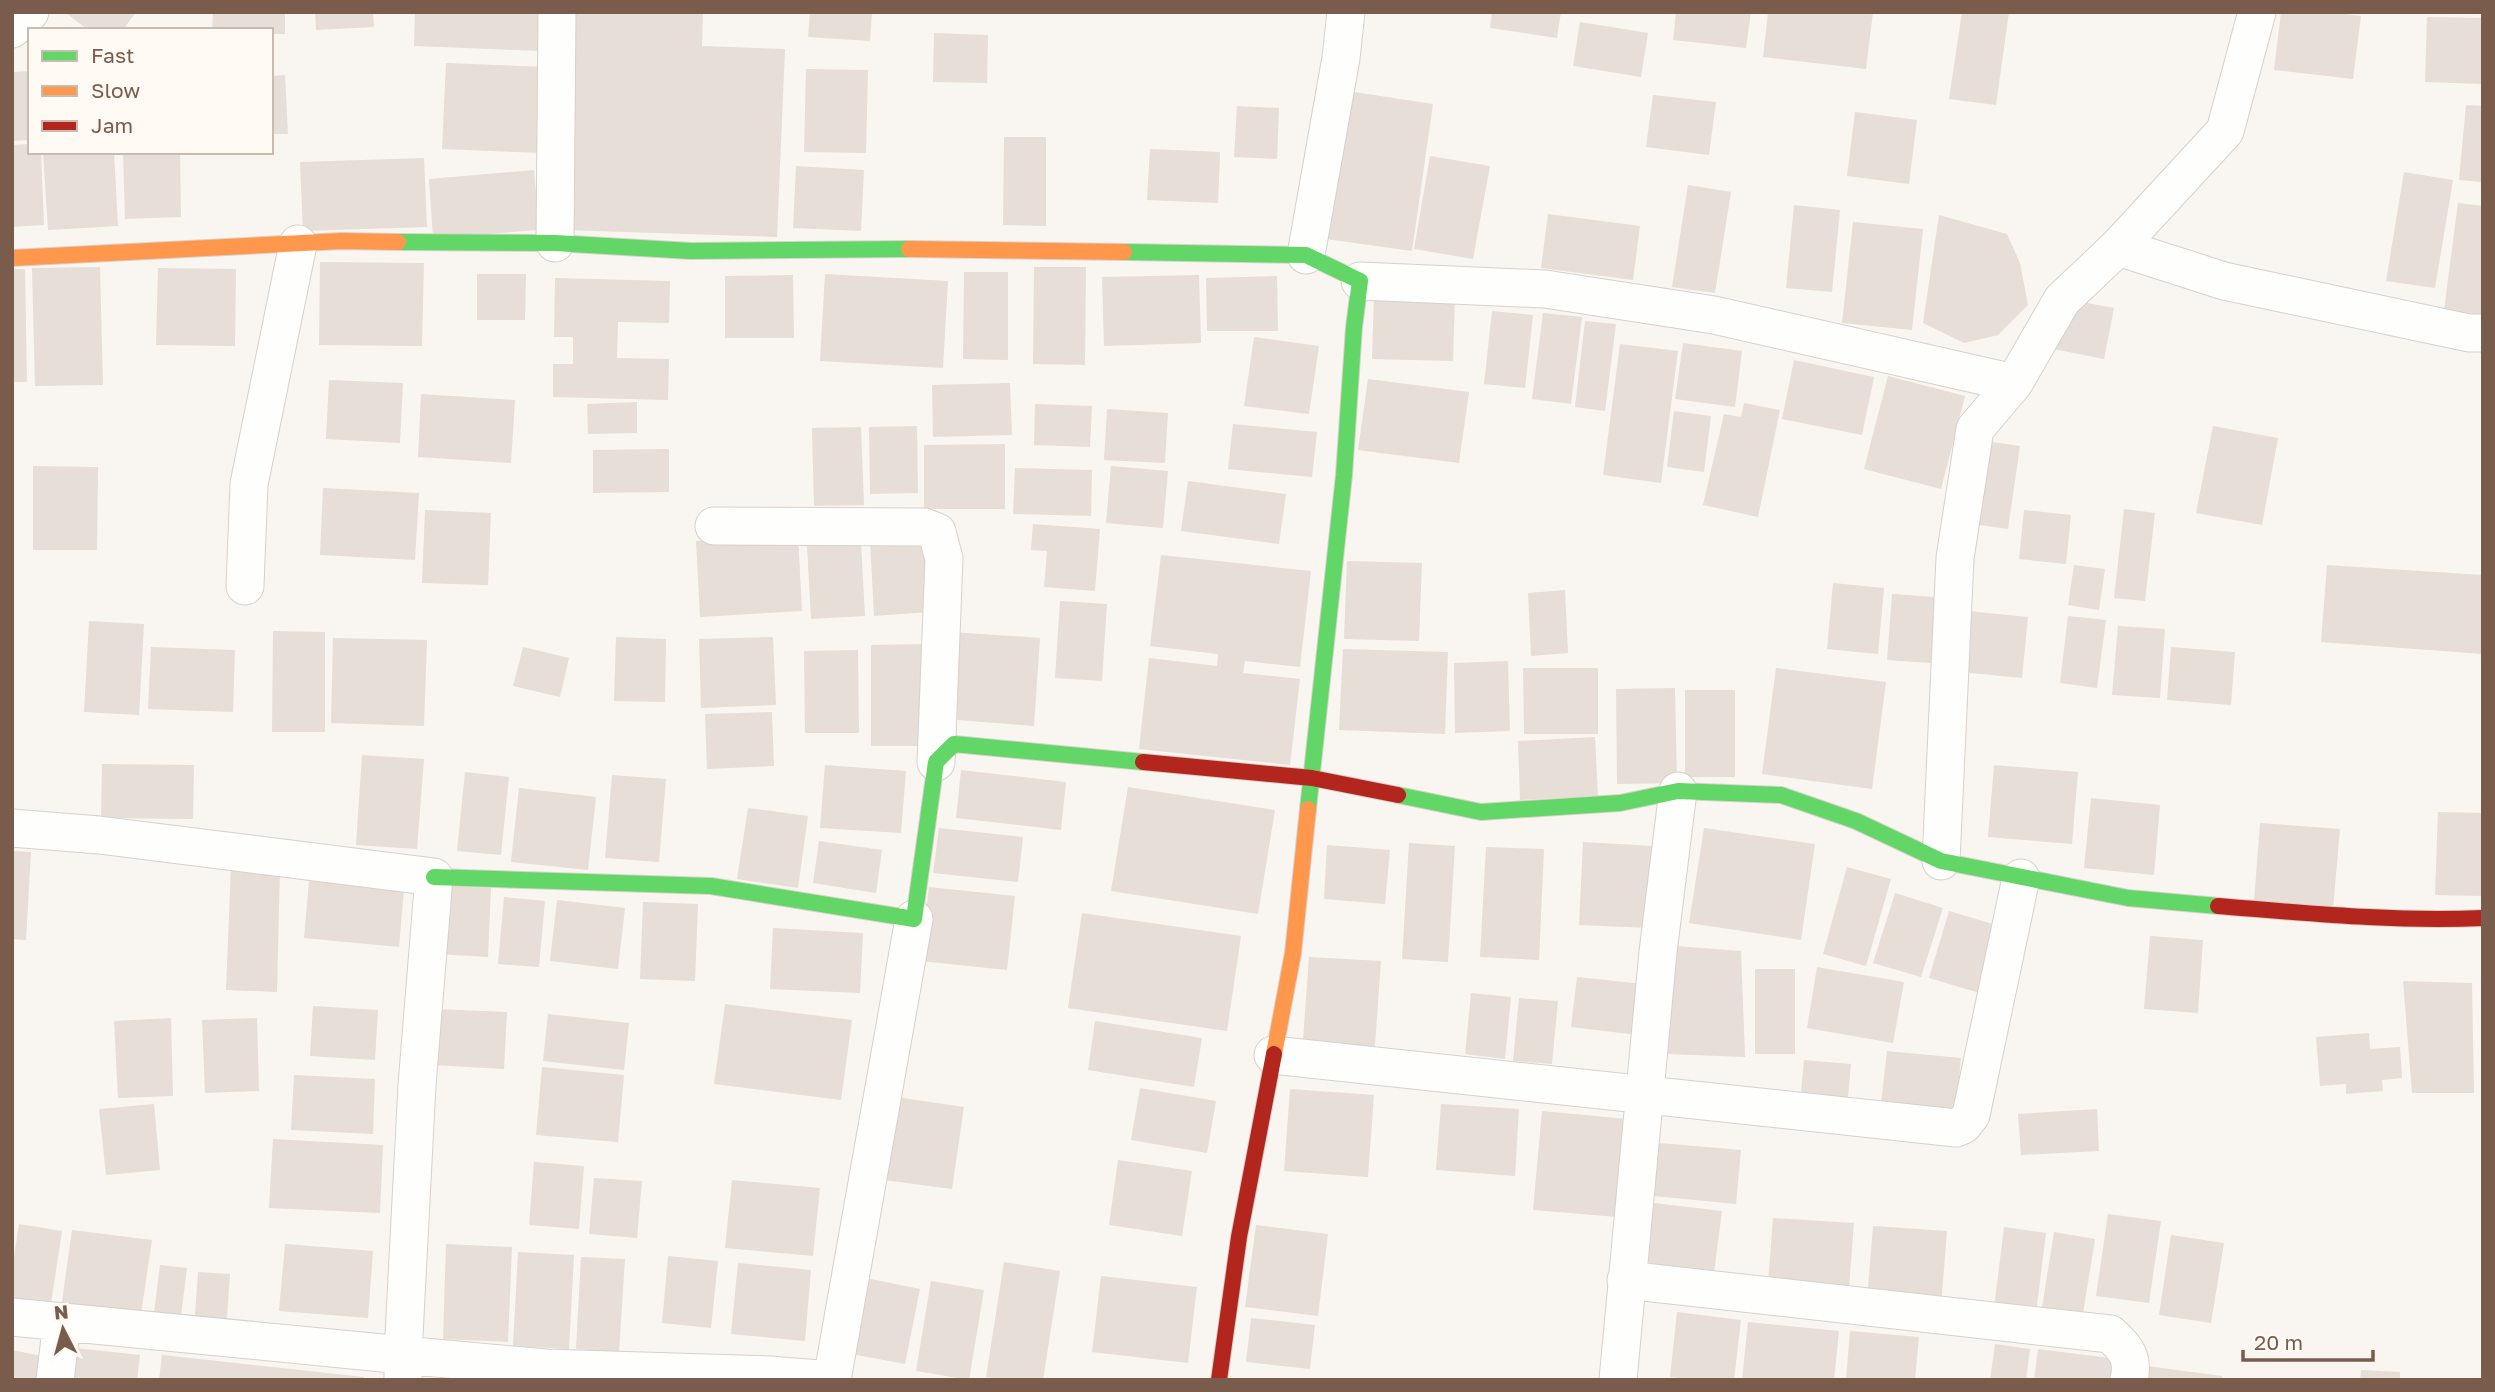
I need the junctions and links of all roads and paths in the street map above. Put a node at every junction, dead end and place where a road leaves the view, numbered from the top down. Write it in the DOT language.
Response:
graph roads {
  1 [pos="30,12"];
  2 [pos="556,12"];
  3 [pos="1346,12"];
  4 [pos="2257,12"];
  5 [pos="12,29"];
  6 [pos="555,243"];
  7 [pos="298,244"];
  8 [pos="2118,247"];
  9 [pos="1306,255"];
  10 [pos="12,258"];
  11 [pos="1360,281"];
  12 [pos="2483,333"];
  13 [pos="2014,383"];
  14 [pos="714,526"];
  15 [pos="245,586"];
  16 [pos="936,762"];
  17 [pos="1312,778"];
  18 [pos="1678,791"];
  19 [pos="12,828"];
  20 [pos="1941,861"];
  21 [pos="434,877"];
  22 [pos="2021,878"];
  23 [pos="2483,918"];
  24 [pos="914,919"];
  25 [pos="1273,1055"];
  26 [pos="1644,1096"];
  27 [pos="1626,1280"];
  28 [pos="12,1317"];
  29 [pos="62,1322"];
  30 [pos="403,1367"];
  31 [pos="770,1377"];
  32 [pos="55,1380"];
  33 [pos="832,1380"];
  34 [pos="1219,1380"];
  35 [pos="1618,1380"];
  36 [pos="2129,1380"];
  1 -- 5 [label="street"];
  2 -- 6 [label="street"];
  3 -- 9 [label="street"];
  4 -- 8 [label="street"];
  6 -- 7 [label="street"];
  6 -- 9 [label="street"];
  7 -- 10 [label="street"];
  7 -- 15 [label="street"];
  8 -- 12 [label="street"];
  8 -- 13 [label="street"];
  9 -- 11 [label="street"];
  11 -- 13 [label="street"];
  11 -- 17 [label="street"];
  13 -- 20 [label="street"];
  14 -- 16 [label="street"];
  16 -- 17 [label="street"];
  16 -- 24 [label="street"];
  17 -- 18 [label="street"];
  17 -- 25 [label="street"];
  18 -- 20 [label="street"];
  18 -- 26 [label="street"];
  19 -- 21 [label="street"];
  20 -- 22 [label="street"];
  21 -- 24 [label="street"];
  21 -- 30 [label="street"];
  22 -- 23 [label="street"];
  22 -- 26 [label="street"];
  24 -- 33 [label="street"];
  25 -- 26 [label="street"];
  25 -- 34 [label="street"];
  26 -- 27 [label="street"];
  27 -- 35 [label="street"];
  27 -- 36 [label="street"];
  28 -- 29 [label="street"];
  29 -- 30 [label="street"];
  29 -- 32 [label="street"];
  30 -- 31 [label="street"];
  31 -- 33 [label="street"];
}
